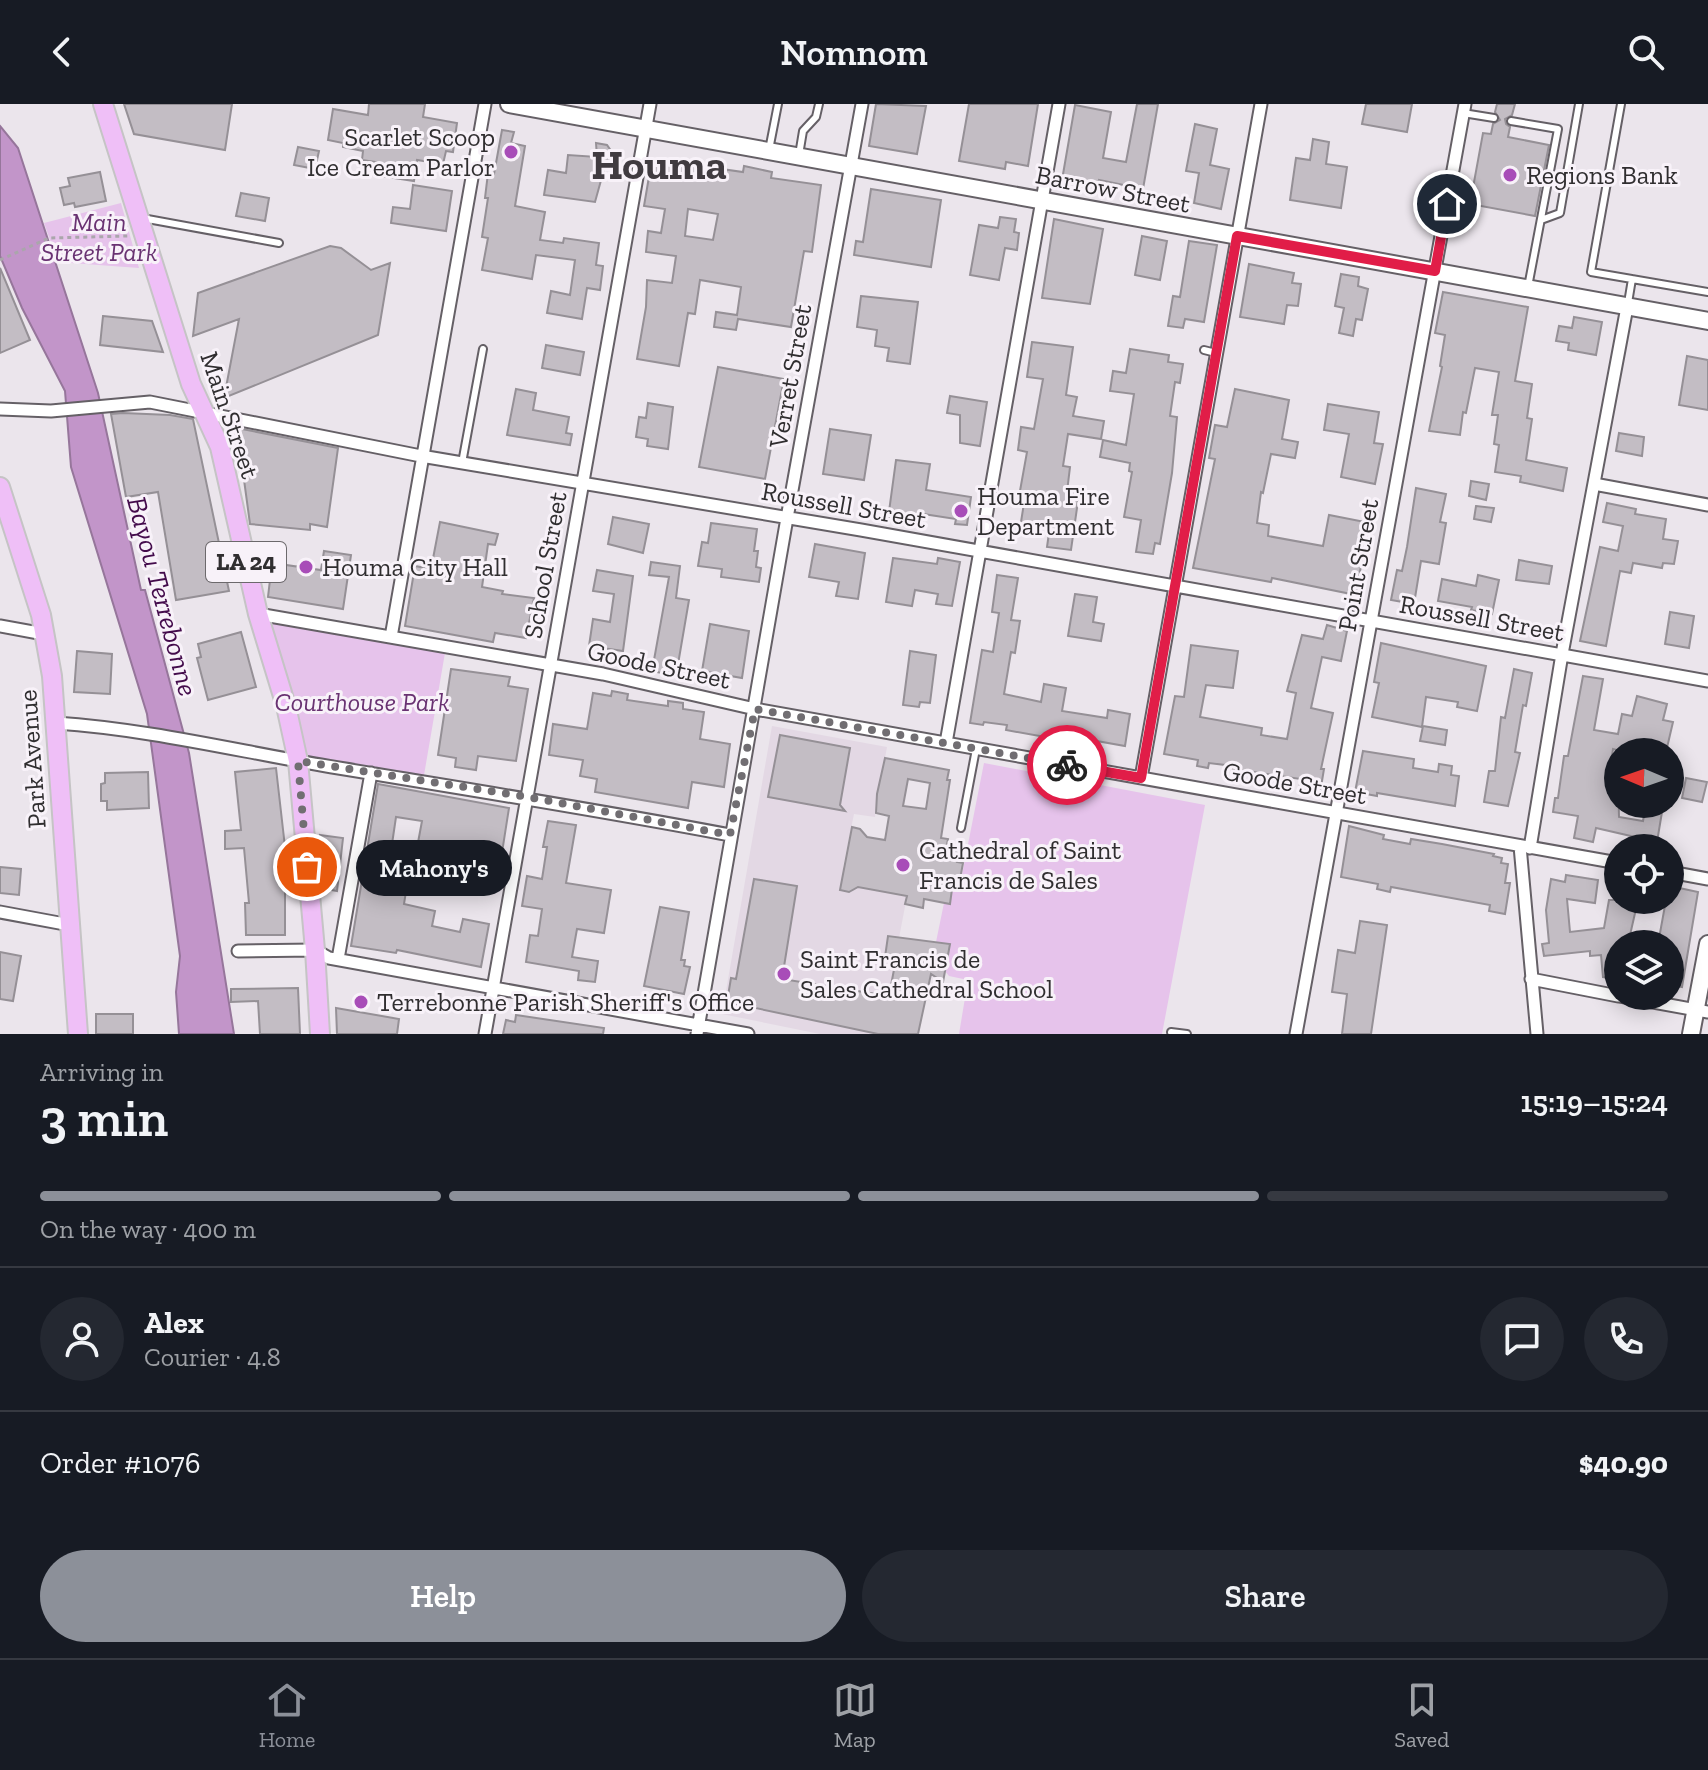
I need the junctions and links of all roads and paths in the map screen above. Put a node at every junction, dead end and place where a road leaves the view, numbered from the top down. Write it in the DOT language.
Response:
graph roads {
  1 [pos="103,104"];
  2 [pos="485,104"];
  3 [pos="509,104"];
  4 [pos="650,104"];
  5 [pos="778,104"];
  6 [pos="819,104"];
  7 [pos="862,104"];
  8 [pos="1059,104"];
  9 [pos="1261,104"];
  10 [pos="1579,104"];
  11 [pos="1621,104"];
  12 [pos="1464,108"];
  13 [pos="1494,118"];
  14 [pos="1511,121"];
  15 [pos="646,128"];
  16 [pos="769,150"];
  17 [pos="799,155"];
  18 [pos="852,165"];
  19 [pos="1042,200"];
  20 [pos="138,217"];
  21 [pos="1541,220"];
  22 [pos="144,236"];
  23 [pos="1237,236"];
  24 [pos="279,243"];
  25 [pos="1,260"];
  26 [pos="1435,271"];
  27 [pos="1632,279"];
  28 [pos="1528,288"];
  29 [pos="1708,292"];
  30 [pos="1627,307"];
  31 [pos="1708,321"];
  32 [pos="483,349"];
  33 [pos="1204,350"];
  34 [pos="1216,353"];
  35 [pos="0,409"];
  36 [pos="202,410"];
  37 [pos="421,456"];
  38 [pos="462,463"];
  39 [pos="582,483"];
  40 [pos="1594,484"];
  41 [pos="0,487"];
  42 [pos="1708,505"];
  43 [pos="787,518"];
  44 [pos="980,551"];
  45 [pos="1174,585"];
  46 [pos="258,614"];
  47 [pos="1370,620"];
  48 [pos="0,626"];
  49 [pos="44,634"];
  50 [pos="391,637"];
  51 [pos="1562,654"];
  52 [pos="550,665"];
  53 [pos="1708,681"];
  54 [pos="755,709"];
  55 [pos="56,723"];
  56 [pos="946,743"];
  57 [pos="976,749"];
  58 [pos="298,761"];
  59 [pos="371,773"];
  60 [pos="1141,778"];
  61 [pos="528,797"];
  62 [pos="1337,813"];
  63 [pos="961,828"];
  64 [pos="730,835"];
  65 [pos="1525,847"];
  66 [pos="1604,861"];
  67 [pos="1684,875"];
  68 [pos="1708,879"];
  69 [pos="0,912"];
  70 [pos="70,925"];
  71 [pos="1708,944"];
  72 [pos="315,950"];
  73 [pos="238,951"];
  74 [pos="338,959"];
  75 [pos="1531,979"];
  76 [pos="494,988"];
  77 [pos="1604,993"];
  78 [pos="1702,1011"];
  79 [pos="698,1029"];
  80 [pos="1171,1032"];
  81 [pos="78,1034"];
  82 [pos="320,1034"];
  83 [pos="485,1034"];
  84 [pos="748,1034"];
  85 [pos="1187,1034"];
  86 [pos="1296,1034"];
  87 [pos="1537,1034"];
  88 [pos="1691,1034"];
  1 -- 20 [label="main road, Main Street / LA 24"];
  2 -- 37 [label="street"];
  3 -- 15 [label="main road, Barrow Street"];
  4 -- 15 [label="street, School Street"];
  5 -- 16 [label="lane"];
  6 -- 17 [label="lane"];
  7 -- 18 [label="street, Verret Street"];
  8 -- 19 [label="street"];
  9 -- 23 [label="street"];
  10 -- 21 [label="lane"];
  11 -- 27 [label="lane"];
  12 -- 13 [label="lane"];
  12 -- 26 [label="street, Point Street"];
  14 -- 21 [label="lane"];
  15 -- 16 [label="main road, Barrow Street"];
  15 -- 39 [label="street, School Street"];
  16 -- 17 [label="main road, Barrow Street"];
  17 -- 18 [label="main road, Barrow Street"];
  18 -- 19 [label="main road, Barrow Street"];
  18 -- 43 [label="street, Verret Street"];
  19 -- 23 [label="main road, Barrow Street"];
  19 -- 44 [label="street"];
  20 -- 22 [label="main road, Main Street / LA 24"];
  20 -- 24 [label="lane"];
  21 -- 28 [label="lane"];
  22 -- 25 [label="path"];
  22 -- 36 [label="main road, Main Street / LA 24"];
  23 -- 26 [label="main road, Barrow Street"];
  23 -- 34 [label="street"];
  26 -- 28 [label="main road, Barrow Street"];
  26 -- 47 [label="street, Point Street"];
  27 -- 29 [label="lane"];
  27 -- 30 [label="lane"];
  28 -- 30 [label="main road, Barrow Street"];
  30 -- 31 [label="main road, Barrow Street"];
  30 -- 40 [label="street"];
  32 -- 38 [label="lane"];
  33 -- 34 [label="lane"];
  34 -- 45 [label="street"];
  35 -- 36 [label="street, Roussell Street"];
  36 -- 37 [label="street, Roussell Street"];
  36 -- 46 [label="main road, Main Street / LA 24"];
  37 -- 38 [label="street, Roussell Street"];
  37 -- 50 [label="street"];
  38 -- 39 [label="street, Roussell Street"];
  39 -- 43 [label="street, Roussell Street"];
  39 -- 52 [label="street, School Street"];
  40 -- 42 [label="street"];
  40 -- 51 [label="street"];
  41 -- 49 [label="main road, Park Avenue"];
  43 -- 44 [label="street, Roussell Street"];
  43 -- 54 [label="street, Verret Street"];
  44 -- 45 [label="street, Roussell Street"];
  44 -- 56 [label="street"];
  45 -- 47 [label="street, Roussell Street"];
  45 -- 60 [label="street"];
  46 -- 50 [label="street, Goode Street"];
  46 -- 58 [label="main road, Main Street / LA 24"];
  47 -- 51 [label="street, Roussell Street"];
  47 -- 62 [label="street, Point Street"];
  48 -- 49 [label="street"];
  49 -- 55 [label="main road, Park Avenue"];
  50 -- 52 [label="street, Goode Street"];
  51 -- 53 [label="street, Roussell Street"];
  51 -- 65 [label="street"];
  52 -- 54 [label="street, Goode Street"];
  52 -- 61 [label="street, School Street"];
  54 -- 56 [label="street, Goode Street"];
  54 -- 64 [label="street, Verret Street"];
  55 -- 58 [label="street"];
  55 -- 70 [label="main road, Park Avenue"];
  56 -- 57 [label="street, Goode Street"];
  57 -- 60 [label="street, Goode Street"];
  57 -- 63 [label="lane"];
  58 -- 59 [label="street"];
  58 -- 72 [label="main road, Main Street / LA 24"];
  59 -- 61 [label="street"];
  59 -- 74 [label="street"];
  60 -- 62 [label="street, Goode Street"];
  61 -- 64 [label="street"];
  61 -- 76 [label="street, School Street"];
  62 -- 65 [label="street, Goode Street"];
  62 -- 86 [label="street, Point Street"];
  64 -- 79 [label="street, Verret Street"];
  65 -- 66 [label="street, Goode Street"];
  65 -- 75 [label="street"];
  67 -- 68 [label="street"];
  69 -- 70 [label="street"];
  70 -- 81 [label="main road, Park Avenue"];
  71 -- 78 [label="main road"];
  72 -- 73 [label="street"];
  72 -- 74 [label="street"];
  72 -- 82 [label="main road, Main Street / LA 24"];
  74 -- 76 [label="street"];
  75 -- 77 [label="street"];
  75 -- 87 [label="street"];
  76 -- 79 [label="street"];
  76 -- 83 [label="street, School Street"];
  78 -- 88 [label="main road"];
  79 -- 84 [label="street"];
  80 -- 85 [label="lane"];
}
